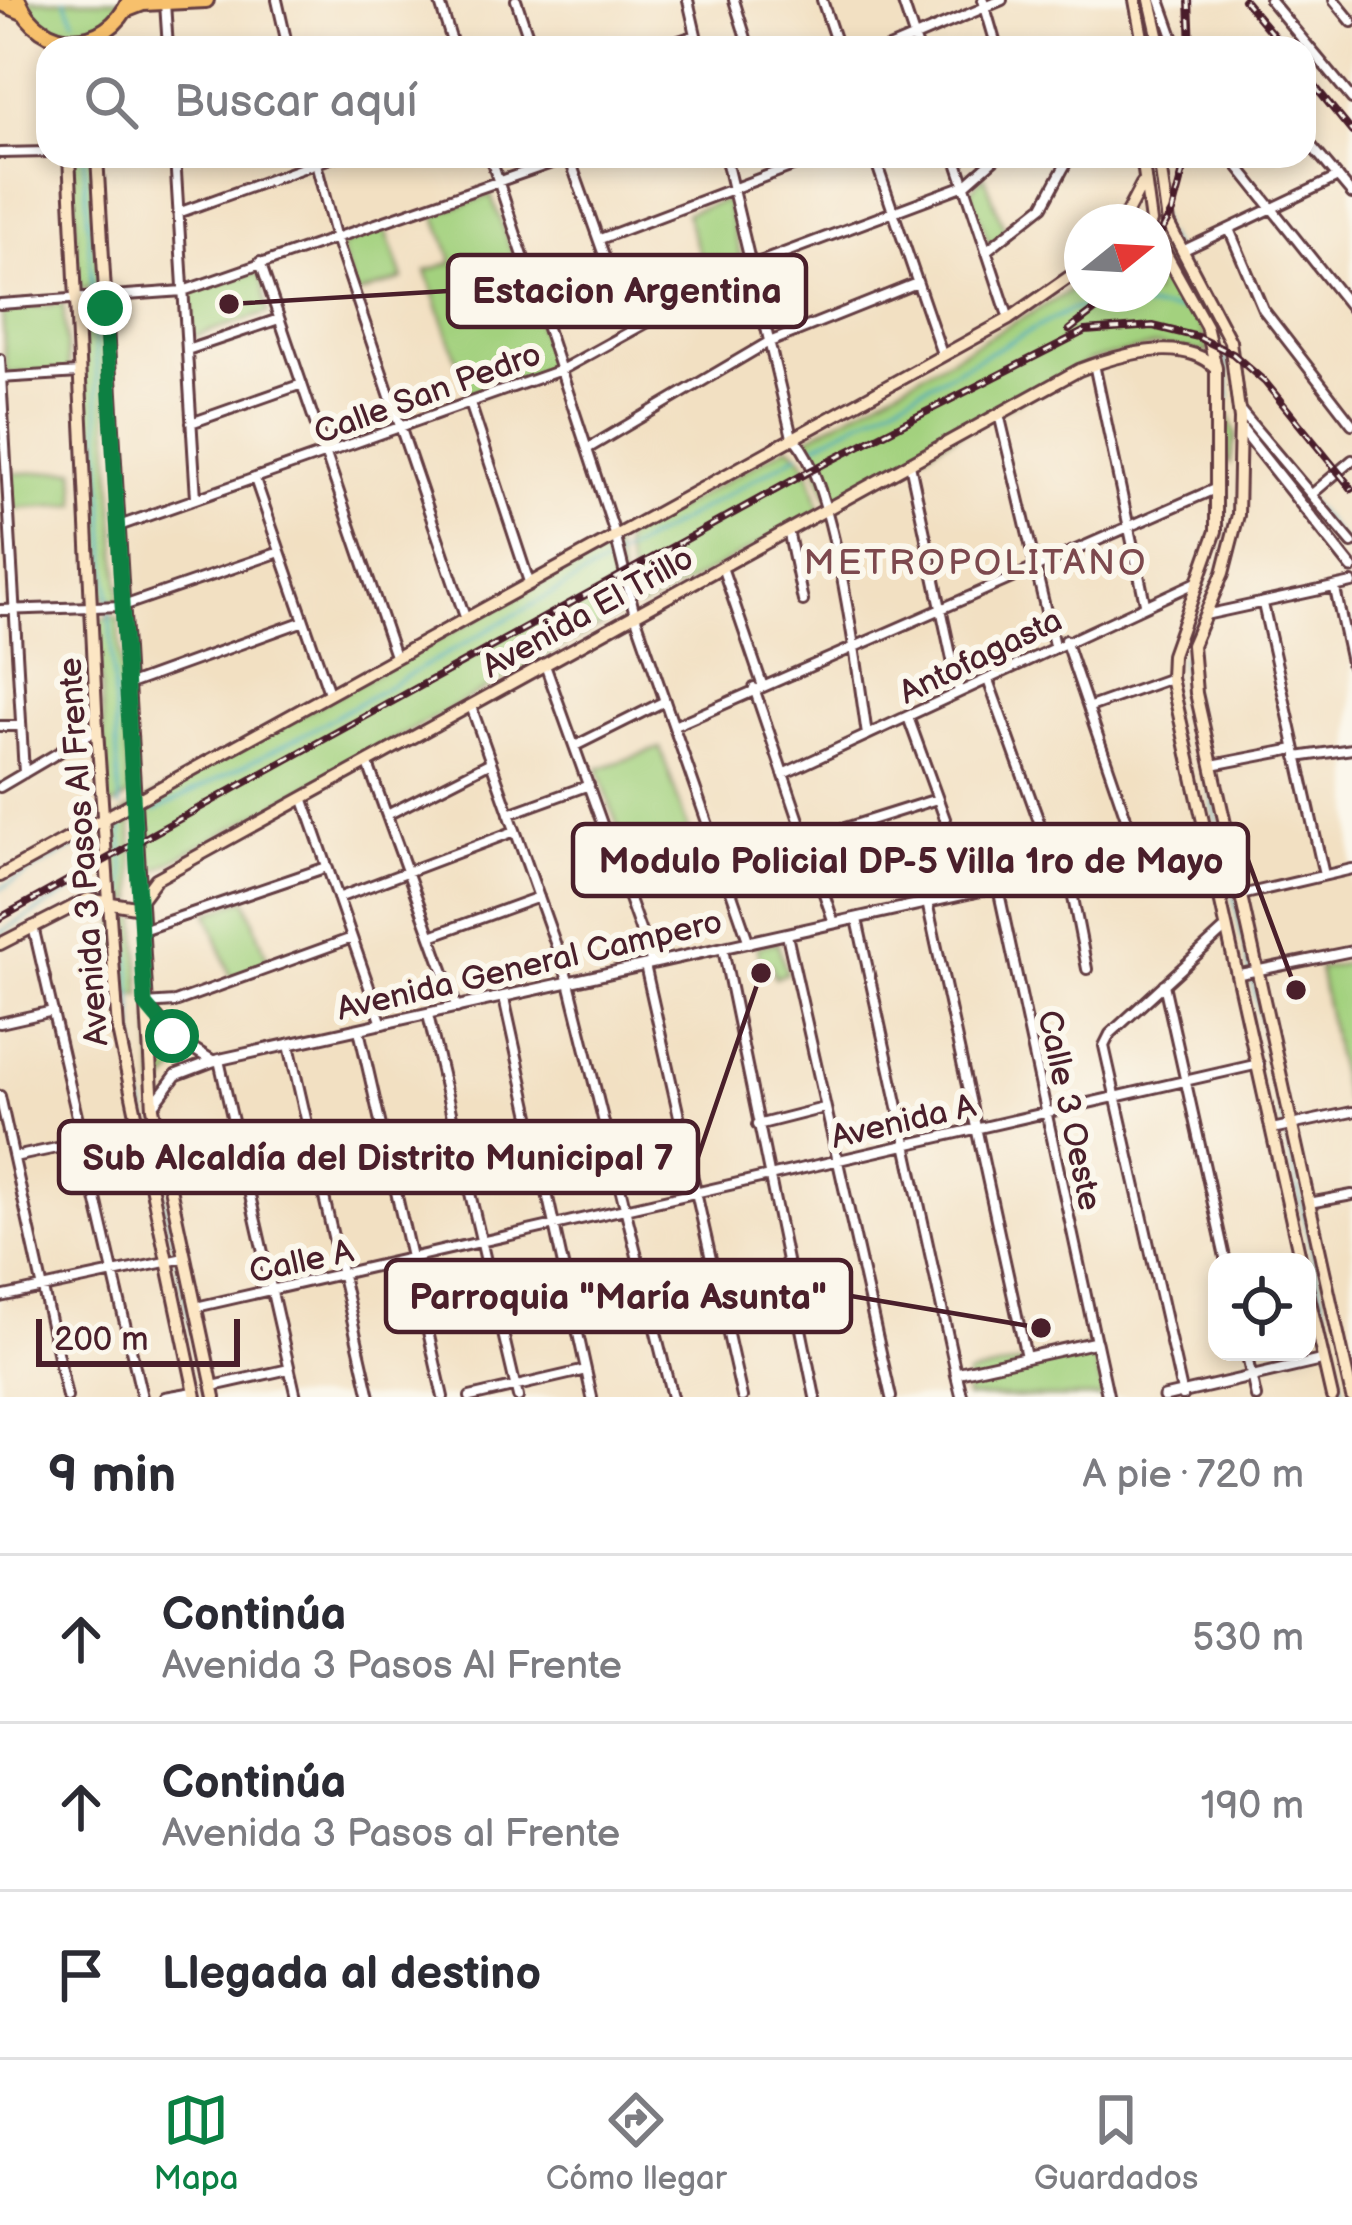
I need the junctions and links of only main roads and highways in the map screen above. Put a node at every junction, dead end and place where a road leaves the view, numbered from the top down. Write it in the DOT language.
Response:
graph roads {
  1 [pos="206,0"];
  2 [pos="1135,0"];
  3 [pos="0,2"];
  4 [pos="165,2"];
  5 [pos="127,5"];
  6 [pos="20,6"];
  7 [pos="106,31"];
  8 [pos="47,36"];
  9 [pos="92,36"];
  10 [pos="104,36"];
  11 [pos="1142,36"];
  12 [pos="70,168"];
  13 [pos="97,168"];
  14 [pos="1142,168"];
  15 [pos="1160,168"];
  16 [pos="1142,184"];
  17 [pos="1131,204"];
  18 [pos="1146,204"];
  19 [pos="1172,265"];
  20 [pos="1064,281"];
  21 [pos="1216,368"];
  22 [pos="1239,409"];
  23 [pos="1217,410"];
  24 [pos="1218,458"];
  25 [pos="1240,464"];
  26 [pos="1214,541"];
  27 [pos="1230,549"];
  28 [pos="1176,643"];
  29 [pos="1192,645"];
  30 [pos="1194,731"];
  31 [pos="133,778"];
  32 [pos="152,790"];
  33 [pos="131,801"];
  34 [pos="108,814"];
  35 [pos="0,876"];
  36 [pos="113,906"];
  37 [pos="137,906"];
  38 [pos="0,944"];
  39 [pos="1249,972"];
  40 [pos="116,997"];
  41 [pos="138,1003"];
  42 [pos="1281,1126"];
  43 [pos="1300,1253"];
  44 [pos="176,1260"];
  45 [pos="1316,1309"];
  46 [pos="1336,1357"];
  47 [pos="214,1392"];
  48 [pos="195,1394"];
  49 [pos="1332,1397"];
  50 [pos="1352,1397"];
  1 -- 4 [label="highway"];
  2 -- 11 [label="main road"];
  3 -- 6 [label="highway"];
  4 -- 5 [label="highway"];
  5 -- 7 [label="highway"];
  6 -- 8 [label="highway"];
  7 -- 9 [label="highway"];
  7 -- 10 [label="main road"];
  12 -- 34 [label="main road, Avenida 3 Pasos Al Frente"];
  13 -- 31 [label="main road, Avenida 3 Pasos Al Frente"];
  14 -- 16 [label="main road"];
  15 -- 22 [label="main road"];
  16 -- 17 [label="main road"];
  16 -- 18 [label="main road"];
  19 -- 21 [label="main road"];
  20 -- 32 [label="main road, Avenida El Trillo"];
  21 -- 23 [label="main road"];
  21 -- 37 [label="main road, Avenida El Trillo"];
  22 -- 23 [label="main road"];
  22 -- 25 [label="main road"];
  23 -- 24 [label="main road"];
  24 -- 25 [label="main road"];
  24 -- 26 [label="main road"];
  25 -- 27 [label="main road"];
  26 -- 27 [label="main road"];
  26 -- 28 [label="main road"];
  27 -- 29 [label="main road"];
  28 -- 29 [label="main road"];
  28 -- 30 [label="main road"];
  29 -- 30 [label="main road"];
  30 -- 39 [label="main road"];
  30 -- 39 [label="main road"];
  31 -- 32 [label="main road"];
  31 -- 33 [label="main road, Avenida 3 Pasos Al Frente"];
  32 -- 33 [label="main road, Avenida El Trillo"];
  33 -- 34 [label="main road, Avenida El Trillo"];
  33 -- 37 [label="main road, Avenida 3 Pasos Al Frente"];
  34 -- 35 [label="main road, Avenida El Trillo"];
  34 -- 36 [label="main road, Avenida 3 Pasos Al Frente"];
  36 -- 37 [label="main road"];
  36 -- 38 [label="main road"];
  36 -- 40 [label="main road, Avenida 3 Pasos Al Frente"];
  37 -- 41 [label="main road, Avenida 3 Pasos Al Frente"];
  39 -- 42 [label="main road"];
  39 -- 42 [label="main road"];
  40 -- 41 [label="main road"];
  40 -- 44 [label="main road, Avenida 3 Pasos Al Frente"];
  41 -- 44 [label="main road, Avenida 3 Pasos Al Frente"];
  42 -- 43 [label="main road"];
  42 -- 46 [label="main road"];
  44 -- 47 [label="main road, Avenida 3 Pasos Al Frente"];
  44 -- 48 [label="main road, Avenida 3 Pasos Al Frente"];
  45 -- 46 [label="main road"];
  46 -- 49 [label="main road"];
  46 -- 50 [label="main road"];
}
